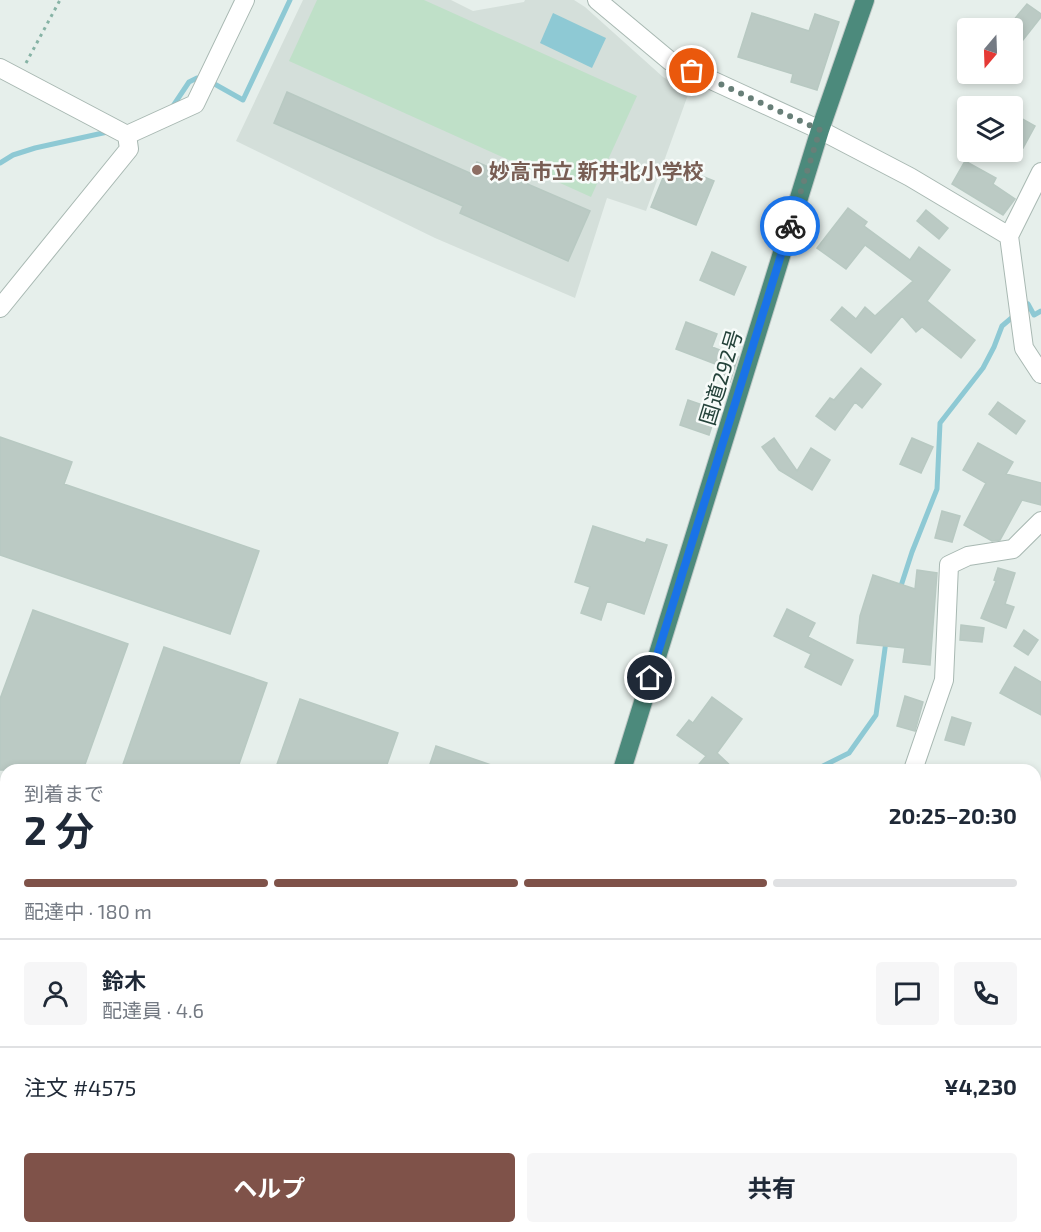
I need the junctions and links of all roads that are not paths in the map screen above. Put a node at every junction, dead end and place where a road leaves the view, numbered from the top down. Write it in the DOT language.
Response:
graph roads {
  1 [pos="245,0"];
  2 [pos="597,0"];
  3 [pos="865,0"];
  4 [pos="0,68"];
  5 [pos="820,130"];
  6 [pos="127,135"];
  7 [pos="1041,172"];
  8 [pos="1009,236"];
  9 [pos="0,308"];
  10 [pos="1041,374"];
  11 [pos="1041,521"];
  12 [pos="624,764"];
  13 [pos="915,764"];
  1 -- 6 [label="street"];
  2 -- 5 [label="street"];
  3 -- 5 [label="highway, 国道292号"];
  4 -- 6 [label="street"];
  5 -- 8 [label="street"];
  5 -- 12 [label="highway, 国道292号"];
  6 -- 9 [label="street"];
  7 -- 8 [label="street"];
  8 -- 10 [label="street"];
  11 -- 13 [label="street"];
}
